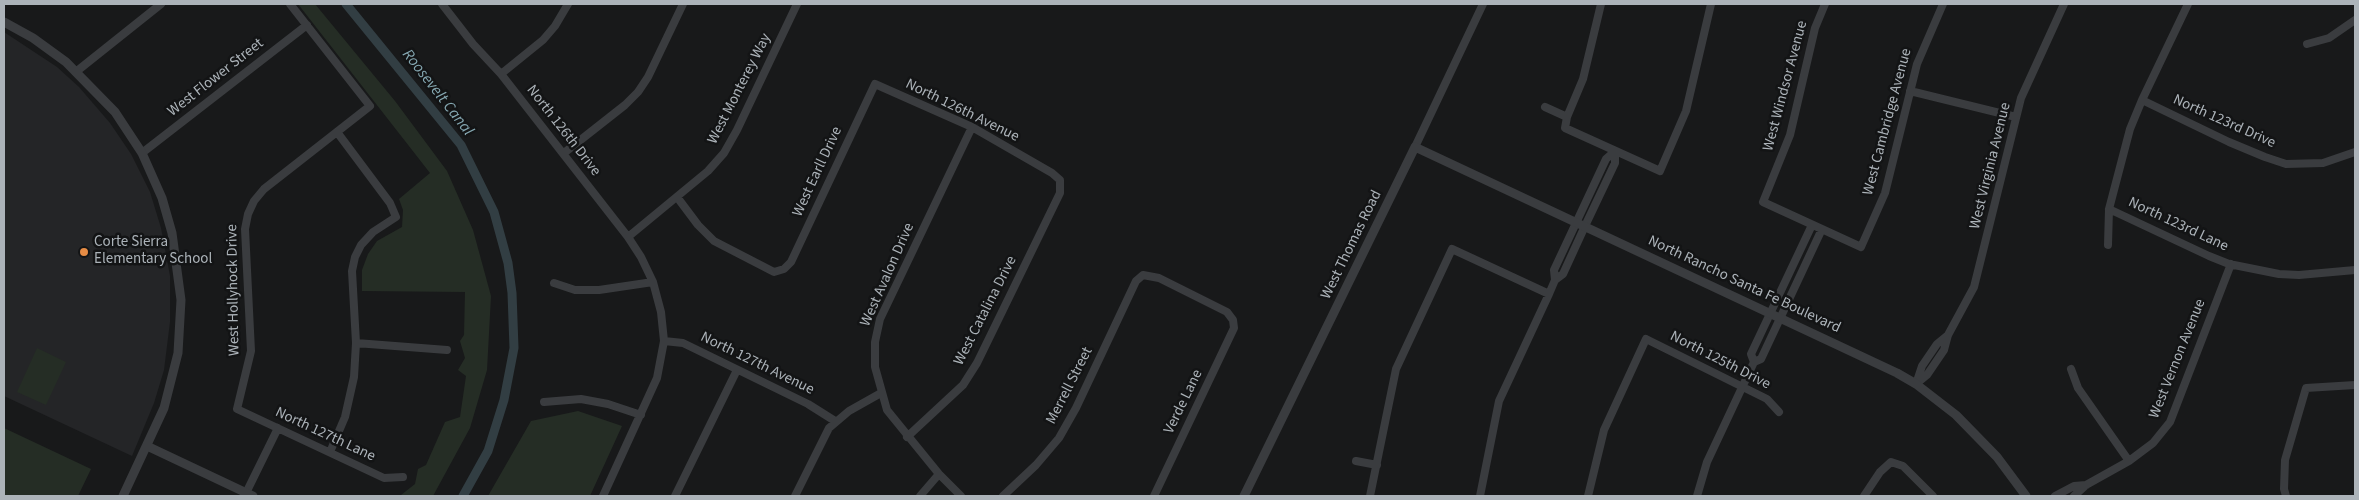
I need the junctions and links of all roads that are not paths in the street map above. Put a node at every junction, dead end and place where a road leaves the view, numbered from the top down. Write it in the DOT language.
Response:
graph roads {
  1 [pos="161,4"];
  2 [pos="290,4"];
  3 [pos="442,4"];
  4 [pos="568,4"];
  5 [pos="683,4"];
  6 [pos="797,4"];
  7 [pos="1483,4"];
  8 [pos="1601,4"];
  9 [pos="1711,4"];
  10 [pos="1825,4"];
  11 [pos="1942,4"];
  12 [pos="2064,4"];
  13 [pos="2188,4"];
  14 [pos="2355,20"];
  15 [pos="4,22"];
  16 [pos="307,25"];
  17 [pos="2308,44"];
  18 [pos="77,71"];
  19 [pos="501,74"];
  20 [pos="875,84"];
  21 [pos="1910,91"];
  22 [pos="2142,100"];
  23 [pos="1545,107"];
  24 [pos="1567,117"];
  25 [pos="2016,117"];
  26 [pos="972,127"];
  27 [pos="336,132"];
  28 [pos="1415,147"];
  29 [pos="1615,151"];
  30 [pos="2355,152"];
  31 [pos="142,153"];
  32 [pos="564,154"];
  33 [pos="1060,180"];
  34 [pos="677,197"];
  35 [pos="2110,209"];
  36 [pos="1576,222"];
  37 [pos="1812,225"];
  38 [pos="1585,226"];
  39 [pos="1822,229"];
  40 [pos="628,237"];
  41 [pos="2108,245"];
  42 [pos="2231,264"];
  43 [pos="2355,270"];
  44 [pos="1144,275"];
  45 [pos="1555,280"];
  46 [pos="652,282"];
  47 [pos="554,283"];
  48 [pos="1550,294"];
  49 [pos="1771,313"];
  50 [pos="1780,317"];
  51 [pos="664,341"];
  52 [pos="356,343"];
  53 [pos="447,350"];
  54 [pos="1754,362"];
  55 [pos="2071,369"];
  56 [pos="737,370"];
  57 [pos="1916,384"];
  58 [pos="2355,385"];
  59 [pos="1742,386"];
  60 [pos="881,392"];
  61 [pos="544,402"];
  62 [pos="237,408"];
  63 [pos="1779,412"];
  64 [pos="641,416"];
  65 [pos="835,421"];
  66 [pos="278,428"];
  67 [pos="907,436"];
  68 [pos="147,446"];
  69 [pos="330,452"];
  70 [pos="1356,461"];
  71 [pos="2129,461"];
  72 [pos="1377,466"];
  73 [pos="939,474"];
  74 [pos="403,477"];
  75 [pos="2086,485"];
  76 [pos="250,494"];
  77 [pos="123,496"];
  78 [pos="603,496"];
  79 [pos="676,496"];
  80 [pos="795,496"];
  81 [pos="920,496"];
  82 [pos="961,496"];
  83 [pos="1003,496"];
  84 [pos="1154,496"];
  85 [pos="1244,496"];
  86 [pos="1370,496"];
  87 [pos="1480,496"];
  88 [pos="1588,496"];
  89 [pos="1697,496"];
  90 [pos="1864,496"];
  91 [pos="1933,496"];
  92 [pos="2026,496"];
  93 [pos="2055,496"];
  94 [pos="2074,496"];
  95 [pos="2286,496"];
  1 -- 18 [label="street"];
  2 -- 16 [label="street"];
  3 -- 19 [label="street, North 126th Drive"];
  4 -- 19 [label="street"];
  5 -- 32 [label="street"];
  6 -- 34 [label="street, West Monterey Way"];
  7 -- 28 [label="street, West Thomas Road"];
  8 -- 24 [label="street"];
  9 -- 29 [label="street"];
  10 -- 37 [label="street, West Windsor Avenue"];
  11 -- 21 [label="street, West Cambridge Avenue"];
  12 -- 25 [label="street, West Virginia Avenue"];
  13 -- 22 [label="street"];
  14 -- 17 [label="street"];
  15 -- 18 [label="street"];
  16 -- 27 [label="street, West Hollyhock Drive"];
  16 -- 31 [label="street, West Flower Street"];
  18 -- 31 [label="street"];
  19 -- 32 [label="street, North 126th Drive"];
  20 -- 26 [label="street, North 126th Avenue"];
  20 -- 34 [label="street, West Earll Drive"];
  21 -- 25 [label="street"];
  21 -- 39 [label="street, West Cambridge Avenue"];
  22 -- 30 [label="street, North 123rd Drive"];
  22 -- 35 [label="street"];
  23 -- 24 [label="street"];
  24 -- 29 [label="street"];
  25 -- 57 [label="street, West Virginia Avenue"];
  26 -- 33 [label="street, North 126th Avenue"];
  26 -- 60 [label="street, West Avalon Drive"];
  27 -- 52 [label="street"];
  27 -- 62 [label="street, West Hollyhock Drive"];
  28 -- 36 [label="street, North Rancho Santa Fe Boulevard"];
  28 -- 85 [label="street, West Thomas Road"];
  29 -- 36 [label="street"];
  29 -- 38 [label="street"];
  31 -- 68 [label="street"];
  32 -- 40 [label="street, North 126th Drive"];
  33 -- 67 [label="street, West Catalina Drive"];
  34 -- 40 [label="street, West Monterey Way"];
  35 -- 41 [label="street"];
  35 -- 42 [label="street, North 123rd Lane"];
  36 -- 38 [label="street, North Rancho Santa Fe Boulevard"];
  36 -- 45 [label="street"];
  37 -- 39 [label="street"];
  37 -- 49 [label="street"];
  38 -- 45 [label="street"];
  38 -- 49 [label="street, North Rancho Santa Fe Boulevard"];
  39 -- 50 [label="street"];
  40 -- 46 [label="street, North 126th Drive"];
  42 -- 43 [label="street, North 123rd Lane"];
  42 -- 71 [label="street, West Vernon Avenue"];
  44 -- 83 [label="street, Merrell Street"];
  44 -- 84 [label="street, Verde Lane"];
  45 -- 48 [label="street"];
  46 -- 47 [label="street"];
  46 -- 51 [label="street"];
  48 -- 72 [label="street"];
  48 -- 87 [label="street"];
  49 -- 50 [label="street, North Rancho Santa Fe Boulevard"];
  49 -- 54 [label="street"];
  50 -- 54 [label="street"];
  50 -- 57 [label="street, North Rancho Santa Fe Boulevard"];
  51 -- 56 [label="street, North 127th Avenue"];
  51 -- 64 [label="street"];
  52 -- 53 [label="street"];
  52 -- 69 [label="street"];
  54 -- 59 [label="street"];
  55 -- 71 [label="street"];
  56 -- 65 [label="street, North 127th Avenue"];
  56 -- 79 [label="street"];
  57 -- 92 [label="street, North Rancho Santa Fe Boulevard"];
  58 -- 95 [label="street"];
  59 -- 63 [label="street, North 125th Drive"];
  59 -- 88 [label="street, North 125th Drive"];
  59 -- 89 [label="street"];
  60 -- 65 [label="street"];
  60 -- 67 [label="street"];
  61 -- 64 [label="street"];
  62 -- 66 [label="street, North 127th Lane"];
  64 -- 78 [label="street"];
  65 -- 80 [label="street"];
  66 -- 69 [label="street, North 127th Lane"];
  66 -- 76 [label="street"];
  67 -- 73 [label="street"];
  68 -- 76 [label="street"];
  68 -- 77 [label="street"];
  69 -- 74 [label="street, North 127th Lane"];
  70 -- 72 [label="street"];
  71 -- 75 [label="street, West Vernon Avenue"];
  72 -- 86 [label="street"];
  73 -- 81 [label="street"];
  73 -- 82 [label="street"];
  75 -- 93 [label="street, West Vernon Avenue"];
  75 -- 94 [label="street, West Vernon Avenue"];
  90 -- 91 [label="street"];
}
